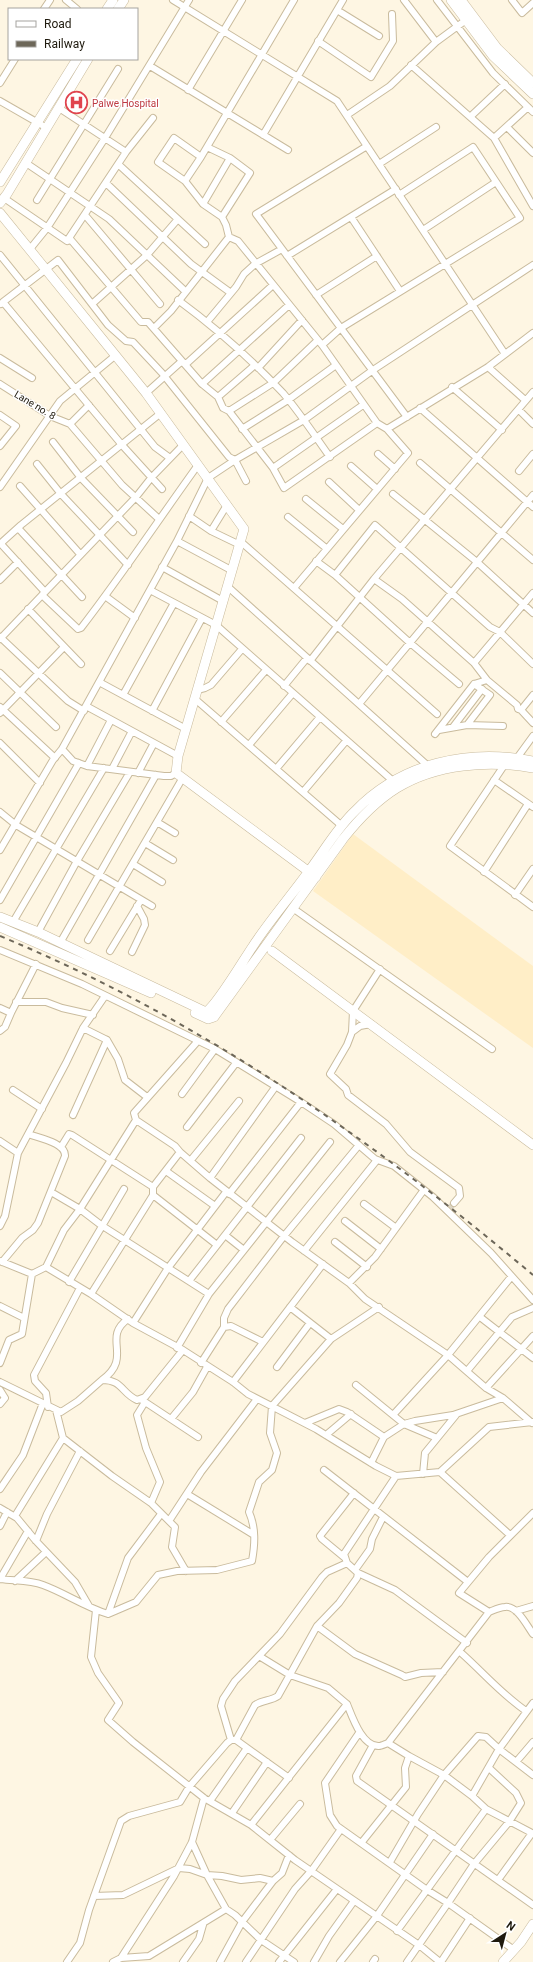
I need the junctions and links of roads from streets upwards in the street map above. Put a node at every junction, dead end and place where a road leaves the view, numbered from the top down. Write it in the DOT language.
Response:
graph roads {
  1 [pos="66,0"];
  2 [pos="173,0"];
  3 [pos="189,0"];
  4 [pos="242,0"];
  5 [pos="294,0"];
  6 [pos="344,0"];
  7 [pos="404,0"];
  8 [pos="437,0"];
  9 [pos="451,0"];
  10 [pos="461,0"];
  11 [pos="512,0"];
  12 [pos="533,3"];
  13 [pos="185,7"];
  14 [pos="76,8"];
  15 [pos="337,10"];
  16 [pos="392,14"];
  17 [pos="466,20"];
  18 [pos="457,26"];
  19 [pos="224,31"];
  20 [pos="379,36"];
  21 [pos="318,41"];
  22 [pos="436,42"];
  23 [pos="261,54"];
  24 [pos="13,60"];
  25 [pos="76,60"];
  26 [pos="87,60"];
  27 [pos="411,65"];
  28 [pos="150,66"];
  29 [pos="118,69"];
  30 [pos="297,76"];
  31 [pos="0,83"];
  32 [pos="533,83"];
  33 [pos="505,84"];
  34 [pos="188,90"];
  35 [pos="533,94"];
  36 [pos="0,101"];
  37 [pos="59,108"];
  38 [pos="531,110"];
  39 [pos="227,113"];
  40 [pos="347,115"];
  41 [pos="470,117"];
  42 [pos="153,118"];
  43 [pos="38,123"];
  44 [pos="84,124"];
  45 [pos="436,127"];
  46 [pos="507,127"];
  47 [pos="47,128"];
  48 [pos="262,135"];
  49 [pos="105,138"];
  50 [pos="494,138"];
  51 [pos="367,146"];
  52 [pos="207,147"];
  53 [pos="288,150"];
  54 [pos="126,152"];
  55 [pos="533,153"];
  56 [pos="201,157"];
  57 [pos="230,158"];
  58 [pos="26,163"];
  59 [pos="118,164"];
  60 [pos="379,164"];
  61 [pos="50,179"];
  62 [pos="185,181"];
  63 [pos="0,182"];
  64 [pos="496,182"];
  65 [pos="106,184"];
  66 [pos="70,192"];
  67 [pos="397,192"];
  68 [pos="2,200"];
  69 [pos="37,200"];
  70 [pos="203,204"];
  71 [pos="92,206"];
  72 [pos="533,206"];
  73 [pos="0,213"];
  74 [pos="85,215"];
  75 [pos="222,217"];
  76 [pos="351,217"];
  77 [pos="178,219"];
  78 [pos="47,228"];
  79 [pos="423,230"];
  80 [pos="163,237"];
  81 [pos="229,237"];
  82 [pos="67,241"];
  83 [pos="206,244"];
  84 [pos="30,249"];
  85 [pos="282,249"];
  86 [pos="0,255"];
  87 [pos="147,255"];
  88 [pos="287,256"];
  89 [pos="377,256"];
  90 [pos="255,264"];
  91 [pos="445,264"];
  92 [pos="533,265"];
  93 [pos="46,269"];
  94 [pos="131,270"];
  95 [pos="201,271"];
  96 [pos="273,285"];
  97 [pos="24,286"];
  98 [pos="113,288"];
  99 [pos="185,291"];
  100 [pos="400,291"];
  101 [pos="231,293"];
  102 [pos="316,295"];
  103 [pos="178,300"];
  104 [pos="1,304"];
  105 [pos="92,304"];
  106 [pos="160,304"];
  107 [pos="289,305"];
  108 [pos="472,305"];
  109 [pos="302,320"];
  110 [pos="206,322"];
  111 [pos="154,328"];
  112 [pos="341,328"];
  113 [pos="220,333"];
  114 [pos="533,333"];
  115 [pos="320,343"];
  116 [pos="240,351"];
  117 [pos="505,354"];
  118 [pos="116,355"];
  119 [pos="0,358"];
  120 [pos="184,363"];
  121 [pos="336,364"];
  122 [pos="256,366"];
  123 [pos="488,367"];
  124 [pos="372,370"];
  125 [pos="95,373"];
  126 [pos="165,376"];
  127 [pos="32,378"];
  128 [pos="273,383"];
  129 [pos="0,384"];
  130 [pos="202,384"];
  131 [pos="350,386"];
  132 [pos="452,387"];
  133 [pos="75,389"];
  134 [pos="533,392"];
  135 [pos="146,393"];
  136 [pos="218,397"];
  137 [pos="288,400"];
  138 [pos="525,400"];
  139 [pos="89,405"];
  140 [pos="363,405"];
  141 [pos="420,408"];
  142 [pos="519,410"];
  143 [pos="229,411"];
  144 [pos="161,413"];
  145 [pos="0,415"];
  146 [pos="50,416"];
  147 [pos="407,417"];
  148 [pos="304,420"];
  149 [pos="377,423"];
  150 [pos="70,424"];
  151 [pos="533,424"];
  152 [pos="242,429"];
  153 [pos="387,429"];
  154 [pos="142,430"];
  155 [pos="502,430"];
  156 [pos="317,438"];
  157 [pos="53,442"];
  158 [pos="122,445"];
  159 [pos="183,445"];
  160 [pos="0,446"];
  161 [pos="256,448"];
  162 [pos="378,454"];
  163 [pos="533,454"];
  164 [pos="330,457"];
  165 [pos="170,458"];
  166 [pos="476,458"];
  167 [pos="235,460"];
  168 [pos="102,461"];
  169 [pos="420,463"];
  170 [pos="37,464"];
  171 [pos="198,465"];
  172 [pos="351,466"];
  173 [pos="273,468"];
  174 [pos="395,469"];
  175 [pos="519,471"];
  176 [pos="81,478"];
  177 [pos="151,478"];
  178 [pos="208,478"];
  179 [pos="246,481"];
  180 [pos="329,482"];
  181 [pos="20,486"];
  182 [pos="0,487"];
  183 [pos="451,488"];
  184 [pos="162,489"];
  185 [pos="377,489"];
  186 [pos="61,494"];
  187 [pos="393,494"];
  188 [pos="533,495"];
  189 [pos="136,497"];
  190 [pos="306,498"];
  191 [pos="527,502"];
  192 [pos="227,505"];
  193 [pos="533,507"];
  194 [pos="40,510"];
  195 [pos="360,510"];
  196 [pos="117,516"];
  197 [pos="189,516"];
  198 [pos="288,517"];
  199 [pos="159,519"];
  200 [pos="426,520"];
  201 [pos="18,528"];
  202 [pos="343,529"];
  203 [pos="211,531"];
  204 [pos="134,532"];
  205 [pos="501,532"];
  206 [pos="99,535"];
  207 [pos="177,541"];
  208 [pos="239,543"];
  209 [pos="0,544"];
  210 [pos="326,548"];
  211 [pos="401,548"];
  212 [pos="80,554"];
  213 [pos="533,560"];
  214 [pos="316,561"];
  215 [pos="18,562"];
  216 [pos="477,562"];
  217 [pos="128,565"];
  218 [pos="162,568"];
  219 [pos="231,570"];
  220 [pos="60,575"];
  221 [pos="335,575"];
  222 [pos="0,580"];
  223 [pos="374,580"];
  224 [pos="227,586"];
  225 [pos="294,588"];
  226 [pos="150,590"];
  227 [pos="451,592"];
  228 [pos="43,593"];
  229 [pos="533,593"];
  230 [pos="105,596"];
  231 [pos="360,597"];
  232 [pos="82,598"];
  233 [pos="223,601"];
  234 [pos="524,602"];
  235 [pos="174,603"];
  236 [pos="28,609"];
  237 [pos="533,612"];
  238 [pos="135,618"];
  239 [pos="202,618"];
  240 [pos="426,621"];
  241 [pos="216,625"];
  242 [pos="338,627"];
  243 [pos="500,632"];
  244 [pos="0,638"];
  245 [pos="409,642"];
  246 [pos="64,647"];
  247 [pos="242,649"];
  248 [pos="309,659"];
  249 [pos="474,663"];
  250 [pos="81,664"];
  251 [pos="533,664"];
  252 [pos="266,670"];
  253 [pos="387,671"];
  254 [pos="0,673"];
  255 [pos="39,673"];
  256 [pos="487,680"];
  257 [pos="99,682"];
  258 [pos="459,684"];
  259 [pos="474,684"];
  260 [pos="284,686"];
  261 [pos="482,689"];
  262 [pos="20,693"];
  263 [pos="293,693"];
  264 [pos="196,694"];
  265 [pos="123,695"];
  266 [pos="533,695"];
  267 [pos="359,704"];
  268 [pos="85,708"];
  269 [pos="1,710"];
  270 [pos="521,710"];
  271 [pos="152,711"];
  272 [pos="437,714"];
  273 [pos="320,717"];
  274 [pos="111,720"];
  275 [pos="221,722"];
  276 [pos="533,723"];
  277 [pos="467,725"];
  278 [pos="503,726"];
  279 [pos="56,727"];
  280 [pos="453,727"];
  281 [pos="186,729"];
  282 [pos="132,731"];
  283 [pos="533,736"];
  284 [pos="346,741"];
  285 [pos="154,743"];
  286 [pos="249,745"];
  287 [pos="1,746"];
  288 [pos="62,749"];
  289 [pos="178,756"];
  290 [pos="55,758"];
  291 [pos="510,760"];
  292 [pos="533,761"];
  293 [pos="79,763"];
  294 [pos="427,765"];
  295 [pos="87,766"];
  296 [pos="104,768"];
  297 [pos="533,768"];
  298 [pos="112,769"];
  299 [pos="276,769"];
  300 [pos="130,772"];
  301 [pos="138,774"];
  302 [pos="156,775"];
  303 [pos="179,776"];
  304 [pos="494,780"];
  305 [pos="393,781"];
  306 [pos="40,783"];
  307 [pos="303,792"];
  308 [pos="381,795"];
  309 [pos="531,806"];
  310 [pos="0,812"];
  311 [pos="157,822"];
  312 [pos="16,824"];
  313 [pos="342,826"];
  314 [pos="175,833"];
  315 [pos="36,836"];
  316 [pos="145,843"];
  317 [pos="57,849"];
  318 [pos="0,850"];
  319 [pos="173,860"];
  320 [pos="77,861"];
  321 [pos="133,864"];
  322 [pos="533,869"];
  323 [pos="484,872"];
  324 [pos="99,874"];
  325 [pos="312,875"];
  326 [pos="162,882"];
  327 [pos="120,887"];
  328 [pos="515,895"];
  329 [pos="0,900"];
  330 [pos="141,900"];
  331 [pos="138,906"];
  332 [pos="152,906"];
  333 [pos="533,907"];
  334 [pos="294,909"];
  335 [pos="0,917"];
  336 [pos="13,922"];
  337 [pos="0,927"];
  338 [pos="38,932"];
  339 [pos="258,938"];
  340 [pos="88,940"];
  341 [pos="60,943"];
  342 [pos="269,947"];
  343 [pos="0,950"];
  344 [pos="110,951"];
  345 [pos="132,952"];
  346 [pos="36,964"];
  347 [pos="380,969"];
  348 [pos="105,996"];
  349 [pos="16,1002"];
  350 [pos="0,1008"];
  351 [pos="353,1011"];
  352 [pos="10,1013"];
  353 [pos="93,1015"];
  354 [pos="209,1015"];
  355 [pos="371,1024"];
  356 [pos="83,1028"];
  357 [pos="0,1031"];
  358 [pos="352,1032"];
  359 [pos="107,1040"];
  360 [pos="197,1042"];
  361 [pos="215,1049"];
  362 [pos="492,1049"];
  363 [pos="236,1063"];
  364 [pos="276,1086"];
  365 [pos="13,1090"];
  366 [pos="182,1094"];
  367 [pos="147,1097"];
  368 [pos="239,1101"];
  369 [pos="301,1102"];
  370 [pos="42,1109"];
  371 [pos="73,1115"];
  372 [pos="136,1120"];
  373 [pos="187,1127"];
  374 [pos="28,1134"];
  375 [pos="301,1138"];
  376 [pos="0,1141"];
  377 [pos="330,1142"];
  378 [pos="359,1145"];
  379 [pos="533,1145"];
  380 [pos="61,1147"];
  381 [pos="180,1152"];
  382 [pos="18,1153"];
  383 [pos="110,1159"];
  384 [pos="191,1160"];
  385 [pos="377,1160"];
  386 [pos="166,1171"];
  387 [pos="210,1178"];
  388 [pos="153,1187"];
  389 [pos="124,1189"];
  390 [pos="423,1191"];
  391 [pos="51,1192"];
  392 [pos="228,1193"];
  393 [pos="153,1195"];
  394 [pos="364,1204"];
  395 [pos="215,1206"];
  396 [pos="246,1207"];
  397 [pos="451,1208"];
  398 [pos="80,1209"];
  399 [pos="345,1221"];
  400 [pos="266,1222"];
  401 [pos="101,1225"];
  402 [pos="0,1226"];
  403 [pos="396,1228"];
  404 [pos="197,1229"];
  405 [pos="225,1235"];
  406 [pos="284,1236"];
  407 [pos="124,1239"];
  408 [pos="335,1242"];
  409 [pos="217,1245"];
  410 [pos="380,1249"];
  411 [pos="244,1250"];
  412 [pos="304,1251"];
  413 [pos="1,1262"];
  414 [pos="323,1264"];
  415 [pos="367,1266"];
  416 [pos="46,1267"];
  417 [pos="168,1268"];
  418 [pos="32,1274"];
  419 [pos="511,1278"];
  420 [pos="189,1281"];
  421 [pos="70,1282"];
  422 [pos="350,1283"];
  423 [pos="80,1288"];
  424 [pos="91,1294"];
  425 [pos="209,1294"];
  426 [pos="533,1300"];
  427 [pos="0,1306"];
  428 [pos="379,1307"];
  429 [pos="290,1308"];
  430 [pos="533,1308"];
  431 [pos="480,1316"];
  432 [pos="24,1318"];
  433 [pos="131,1321"];
  434 [pos="310,1323"];
  435 [pos="224,1327"];
  436 [pos="500,1332"];
  437 [pos="533,1336"];
  438 [pos="332,1339"];
  439 [pos="263,1342"];
  440 [pos="180,1349"];
  441 [pos="521,1350"];
  442 [pos="448,1354"];
  443 [pos="533,1358"];
  444 [pos="0,1363"];
  445 [pos="201,1363"];
  446 [pos="207,1367"];
  447 [pos="277,1367"];
  448 [pos="467,1371"];
  449 [pos="102,1380"];
  450 [pos="0,1382"];
  451 [pos="233,1382"];
  452 [pos="356,1385"];
  453 [pos="486,1388"];
  454 [pos="0,1390"];
  455 [pos="503,1398"];
  456 [pos="257,1399"];
  457 [pos="143,1400"];
  458 [pos="43,1403"];
  459 [pos="0,1404"];
  460 [pos="272,1406"];
  461 [pos="48,1407"];
  462 [pos="56,1410"];
  463 [pos="350,1414"];
  464 [pos="393,1415"];
  465 [pos="456,1415"];
  466 [pos="171,1419"];
  467 [pos="305,1423"];
  468 [pos="532,1423"];
  469 [pos="404,1424"];
  470 [pos="326,1435"];
  471 [pos="198,1437"];
  472 [pos="384,1437"];
  473 [pos="63,1438"];
  474 [pos="437,1438"];
  475 [pos="80,1451"];
  476 [pos="371,1463"];
  477 [pos="324,1470"];
  478 [pos="440,1472"];
  479 [pos="423,1474"];
  480 [pos="396,1476"];
  481 [pos="0,1490"];
  482 [pos="354,1493"];
  483 [pos="187,1494"];
  484 [pos="151,1503"];
  485 [pos="0,1508"];
  486 [pos="373,1510"];
  487 [pos="7,1512"];
  488 [pos="533,1513"];
  489 [pos="161,1514"];
  490 [pos="15,1516"];
  491 [pos="383,1517"];
  492 [pos="169,1522"];
  493 [pos="0,1526"];
  494 [pos="28,1531"];
  495 [pos="254,1535"];
  496 [pos="510,1535"];
  497 [pos="36,1541"];
  498 [pos="46,1552"];
  499 [pos="346,1560"];
  500 [pos="186,1571"];
  501 [pos="357,1572"];
  502 [pos="0,1579"];
  503 [pos="15,1581"];
  504 [pos="468,1582"];
  505 [pos="90,1606"];
  506 [pos="533,1606"];
  507 [pos="96,1610"];
  508 [pos="516,1611"];
  509 [pos="490,1612"];
  510 [pos="108,1614"];
  511 [pos="317,1626"];
  512 [pos="533,1634"];
  513 [pos="467,1643"];
  514 [pos="459,1651"];
  515 [pos="259,1656"];
  516 [pos="443,1672"];
  517 [pos="290,1675"];
  518 [pos="533,1703"];
  519 [pos="347,1704"];
  520 [pos="526,1711"];
  521 [pos="359,1732"];
  522 [pos="234,1740"];
  523 [pos="533,1742"];
  524 [pos="388,1743"];
  525 [pos="373,1745"];
  526 [pos="247,1748"];
  527 [pos="499,1749"];
  528 [pos="409,1756"];
  529 [pos="267,1762"];
  530 [pos="516,1762"];
  531 [pos="488,1768"];
  532 [pos="444,1775"];
  533 [pos="533,1775"];
  534 [pos="289,1778"];
  535 [pos="189,1786"];
  536 [pos="472,1796"];
  537 [pos="207,1799"];
  538 [pos="300,1804"];
  539 [pos="391,1806"];
  540 [pos="486,1809"];
  541 [pos="232,1814"];
  542 [pos="414,1822"];
  543 [pos="509,1822"];
  544 [pos="251,1825"];
  545 [pos="341,1829"];
  546 [pos="533,1832"];
  547 [pos="433,1834"];
  548 [pos="270,1840"];
  549 [pos="192,1842"];
  550 [pos="362,1842"];
  551 [pos="456,1850"];
  552 [pos="289,1855"];
  553 [pos="390,1862"];
  554 [pos="474,1864"];
  555 [pos="178,1868"];
  556 [pos="312,1870"];
  557 [pos="405,1874"];
  558 [pos="206,1875"];
  559 [pos="498,1880"];
  560 [pos="273,1881"];
  561 [pos="337,1889"];
  562 [pos="428,1890"];
  563 [pos="94,1896"];
  564 [pos="354,1901"];
  565 [pos="448,1903"];
  566 [pos="533,1905"];
  567 [pos="226,1910"];
  568 [pos="376,1917"];
  569 [pos="470,1918"];
  570 [pos="242,1922"];
  571 [pos="533,1924"];
  572 [pos="203,1925"];
  573 [pos="397,1931"];
  574 [pos="261,1940"];
  575 [pos="419,1945"];
  576 [pos="514,1950"];
  577 [pos="284,1954"];
  578 [pos="121,1958"];
  579 [pos="67,1962"];
  580 [pos="113,1962"];
  581 [pos="183,1962"];
  582 [pos="220,1962"];
  583 [pos="246,1962"];
  584 [pos="278,1962"];
  585 [pos="294,1962"];
  586 [pos="314,1962"];
  587 [pos="340,1962"];
  588 [pos="407,1962"];
  589 [pos="441,1962"];
  590 [pos="503,1962"];
  1 -- 14 [label="street"];
  2 -- 13 [label="street"];
  3 -- 13 [label="street"];
  4 -- 19 [label="street"];
  5 -- 23 [label="street"];
  6 -- 15 [label="street"];
  7 -- 22 [label="street"];
  8 -- 18 [label="street"];
  9 -- 17 [label="street"];
  10 -- 32 [label="street"];
  11 -- 12 [label="street"];
  13 -- 19 [label="street"];
  13 -- 28 [label="street"];
  15 -- 20 [label="street"];
  15 -- 21 [label="street"];
  16 -- 21 [label="street"];
  17 -- 18 [label="street"];
  17 -- 35 [label="street"];
  18 -- 22 [label="street"];
  18 -- 33 [label="street"];
  19 -- 23 [label="street"];
  19 -- 34 [label="street"];
  21 -- 30 [label="street"];
  22 -- 27 [label="street"];
  23 -- 30 [label="street"];
  23 -- 39 [label="street"];
  24 -- 31 [label="street"];
  25 -- 43 [label="street"];
  26 -- 37 [label="street"];
  27 -- 40 [label="street"];
  27 -- 41 [label="street"];
  28 -- 34 [label="street"];
  28 -- 49 [label="street"];
  29 -- 44 [label="street"];
  30 -- 40 [label="street"];
  30 -- 48 [label="street"];
  33 -- 38 [label="street"];
  33 -- 41 [label="street"];
  34 -- 39 [label="street"];
  36 -- 43 [label="street"];
  37 -- 44 [label="street"];
  37 -- 47 [label="street"];
  38 -- 46 [label="street"];
  39 -- 48 [label="street"];
  39 -- 52 [label="street"];
  40 -- 51 [label="street"];
  41 -- 50 [label="street"];
  42 -- 54 [label="street"];
  43 -- 47 [label="street"];
  43 -- 63 [label="street"];
  44 -- 49 [label="street"];
  44 -- 61 [label="street"];
  45 -- 60 [label="street"];
  46 -- 50 [label="street"];
  46 -- 55 [label="street"];
  47 -- 58 [label="street"];
  48 -- 53 [label="street"];
  49 -- 54 [label="street"];
  49 -- 66 [label="street"];
  50 -- 72 [label="street"];
  51 -- 60 [label="street"];
  51 -- 85 [label="street"];
  52 -- 56 [label="street"];
  52 -- 57 [label="street"];
  54 -- 59 [label="street"];
  56 -- 62 [label="street"];
  56 -- 62 [label="street"];
  57 -- 70 [label="street"];
  57 -- 75 [label="street"];
  58 -- 61 [label="street"];
  58 -- 68 [label="street"];
  59 -- 65 [label="street"];
  59 -- 77 [label="street"];
  60 -- 67 [label="street"];
  61 -- 66 [label="street"];
  61 -- 69 [label="street"];
  62 -- 70 [label="street"];
  64 -- 67 [label="street"];
  64 -- 79 [label="street"];
  64 -- 91 [label="street"];
  65 -- 71 [label="street"];
  65 -- 80 [label="street"];
  66 -- 71 [label="street"];
  66 -- 78 [label="street"];
  67 -- 76 [label="street"];
  67 -- 79 [label="street"];
  68 -- 78 [label="street"];
  70 -- 75 [label="street"];
  71 -- 74 [label="street"];
  71 -- 87 [label="street"];
  73 -- 84 [label="street"];
  74 -- 82 [label="street"];
  74 -- 94 [label="street"];
  75 -- 81 [label="street"];
  76 -- 88 [label="street"];
  76 -- 89 [label="street"];
  77 -- 80 [label="street"];
  77 -- 83 [label="street"];
  78 -- 82 [label="street"];
  78 -- 84 [label="street"];
  79 -- 91 [label="street"];
  80 -- 87 [label="street"];
  80 -- 95 [label="street"];
  81 -- 90 [label="street"];
  81 -- 95 [label="street"];
  82 -- 98 [label="street"];
  84 -- 93 [label="street"];
  85 -- 88 [label="street"];
  85 -- 90 [label="street"];
  86 -- 97 [label="street"];
  87 -- 94 [label="street"];
  87 -- 99 [label="street"];
  88 -- 102 [label="street"];
  89 -- 100 [label="street"];
  89 -- 102 [label="street"];
  90 -- 96 [label="street"];
  90 -- 101 [label="street"];
  91 -- 100 [label="street"];
  91 -- 108 [label="street"];
  92 -- 108 [label="street"];
  93 -- 97 [label="street"];
  93 -- 105 [label="street"];
  93 -- 118 [label="street"];
  94 -- 98 [label="street"];
  94 -- 106 [label="street"];
  95 -- 99 [label="street"];
  95 -- 101 [label="street"];
  96 -- 107 [label="street"];
  96 -- 113 [label="street"];
  97 -- 104 [label="street"];
  97 -- 125 [label="street"];
  98 -- 105 [label="street"];
  98 -- 111 [label="street"];
  99 -- 103 [label="street"];
  100 -- 112 [label="street"];
  101 -- 110 [label="street"];
  102 -- 112 [label="street"];
  103 -- 110 [label="street"];
  103 -- 111 [label="street"];
  104 -- 133 [label="street"];
  105 -- 126 [label="street"];
  107 -- 109 [label="street"];
  107 -- 116 [label="street"];
  108 -- 117 [label="street"];
  108 -- 124 [label="street"];
  109 -- 115 [label="street"];
  109 -- 122 [label="street"];
  110 -- 113 [label="street"];
  111 -- 120 [label="street"];
  112 -- 115 [label="street"];
  112 -- 124 [label="street"];
  113 -- 116 [label="street"];
  113 -- 120 [label="street"];
  114 -- 117 [label="street"];
  115 -- 121 [label="street"];
  115 -- 128 [label="street"];
  116 -- 122 [label="street"];
  116 -- 130 [label="street"];
  117 -- 123 [label="street"];
  118 -- 125 [label="street"];
  118 -- 135 [label="street"];
  119 -- 127 [label="street"];
  120 -- 126 [label="street"];
  120 -- 130 [label="street"];
  121 -- 131 [label="street"];
  121 -- 137 [label="street"];
  122 -- 128 [label="street"];
  122 -- 136 [label="street"];
  123 -- 132 [label="street"];
  123 -- 138 [label="street"];
  124 -- 131 [label="street"];
  124 -- 147 [label="street"];
  125 -- 133 [label="street"];
  125 -- 154 [label="street"];
  126 -- 135 [label="street"];
  126 -- 167 [label="street"];
  128 -- 137 [label="street"];
  128 -- 143 [label="street"];
  129 -- 146 [label="street, Lane no. 8"];
  130 -- 136 [label="street"];
  131 -- 140 [label="street"];
  131 -- 148 [label="street"];
  132 -- 141 [label="street"];
  132 -- 155 [label="street"];
  133 -- 139 [label="street"];
  133 -- 146 [label="street"];
  134 -- 138 [label="street"];
  135 -- 144 [label="street"];
  136 -- 143 [label="street"];
  137 -- 148 [label="street"];
  137 -- 152 [label="street"];
  138 -- 142 [label="street"];
  139 -- 150 [label="street"];
  139 -- 158 [label="street"];
  140 -- 149 [label="street"];
  140 -- 156 [label="street"];
  141 -- 147 [label="street"];
  141 -- 166 [label="street"];
  142 -- 151 [label="street"];
  142 -- 155 [label="street"];
  143 -- 152 [label="street"];
  144 -- 154 [label="street"];
  144 -- 159 [label="street"];
  145 -- 160 [label="street"];
  146 -- 150 [label="street, Lane no. 8"];
  146 -- 182 [label="street"];
  147 -- 153 [label="street"];
  148 -- 156 [label="street"];
  148 -- 161 [label="street"];
  149 -- 153 [label="street"];
  149 -- 164 [label="street"];
  150 -- 168 [label="street"];
  152 -- 161 [label="street"];
  153 -- 174 [label="street"];
  154 -- 158 [label="street"];
  154 -- 165 [label="street"];
  155 -- 166 [label="street"];
  156 -- 164 [label="street"];
  156 -- 173 [label="street"];
  157 -- 176 [label="street"];
  158 -- 168 [label="street"];
  158 -- 177 [label="street"];
  159 -- 165 [label="street"];
  159 -- 171 [label="street"];
  161 -- 167 [label="street"];
  161 -- 173 [label="street"];
  162 -- 174 [label="street"];
  163 -- 175 [label="street"];
  164 -- 173 [label="street"];
  165 -- 177 [label="street"];
  166 -- 183 [label="street"];
  166 -- 191 [label="street"];
  167 -- 178 [label="street"];
  167 -- 179 [label="street"];
  168 -- 176 [label="street"];
  168 -- 189 [label="street"];
  169 -- 183 [label="street"];
  170 -- 186 [label="street"];
  171 -- 178 [label="street"];
  171 -- 199 [label="street"];
  172 -- 185 [label="street"];
  174 -- 185 [label="street"];
  176 -- 186 [label="street"];
  176 -- 196 [label="street"];
  177 -- 184 [label="street"];
  177 -- 189 [label="street"];
  178 -- 192 [label="street"];
  178 -- 197 [label="street"];
  180 -- 195 [label="street"];
  181 -- 194 [label="street"];
  183 -- 200 [label="street"];
  183 -- 205 [label="street"];
  185 -- 195 [label="street"];
  186 -- 194 [label="street"];
  186 -- 206 [label="street"];
  187 -- 200 [label="street"];
  188 -- 191 [label="street"];
  189 -- 196 [label="street"];
  189 -- 199 [label="street"];
  190 -- 202 [label="street"];
  191 -- 193 [label="street"];
  191 -- 205 [label="street"];
  192 -- 203 [label="street"];
  192 -- 208 [label="street"];
  194 -- 201 [label="street"];
  194 -- 212 [label="street"];
  195 -- 202 [label="street"];
  196 -- 204 [label="street"];
  196 -- 206 [label="street"];
  197 -- 203 [label="street"];
  197 -- 207 [label="street"];
  198 -- 210 [label="street"];
  199 -- 217 [label="street"];
  200 -- 211 [label="street"];
  200 -- 216 [label="street"];
  201 -- 209 [label="street"];
  201 -- 220 [label="street"];
  202 -- 210 [label="street"];
  203 -- 208 [label="street"];
  205 -- 213 [label="street"];
  205 -- 216 [label="street"];
  206 -- 212 [label="street"];
  206 -- 217 [label="street"];
  207 -- 218 [label="street"];
  207 -- 219 [label="street"];
  208 -- 219 [label="street"];
  208 -- 225 [label="street"];
  209 -- 215 [label="street"];
  210 -- 214 [label="street"];
  211 -- 221 [label="street"];
  211 -- 223 [label="street"];
  211 -- 227 [label="street"];
  212 -- 220 [label="street"];
  214 -- 221 [label="street"];
  214 -- 225 [label="street"];
  215 -- 222 [label="street"];
  215 -- 228 [label="street"];
  216 -- 227 [label="street"];
  216 -- 234 [label="street"];
  217 -- 230 [label="street"];
  218 -- 226 [label="street"];
  218 -- 233 [label="street"];
  219 -- 224 [label="street"];
  220 -- 228 [label="street"];
  220 -- 232 [label="street"];
  221 -- 231 [label="street"];
  223 -- 231 [label="street"];
  223 -- 240 [label="street"];
  224 -- 233 [label="street"];
  224 -- 248 [label="street"];
  225 -- 242 [label="street"];
  226 -- 235 [label="street"];
  226 -- 238 [label="street"];
  227 -- 240 [label="street"];
  227 -- 243 [label="street"];
  228 -- 230 [label="street"];
  228 -- 236 [label="street"];
  229 -- 234 [label="street"];
  230 -- 238 [label="street"];
  231 -- 242 [label="street"];
  231 -- 245 [label="street"];
  233 -- 241 [label="street"];
  234 -- 237 [label="street"];
  234 -- 243 [label="street"];
  235 -- 239 [label="street"];
  235 -- 265 [label="street"];
  236 -- 244 [label="street"];
  236 -- 246 [label="street"];
  238 -- 257 [label="street"];
  239 -- 241 [label="street"];
  239 -- 271 [label="street"];
  240 -- 245 [label="street"];
  240 -- 249 [label="street"];
  241 -- 247 [label="street"];
  241 -- 264 [label="street"];
  242 -- 248 [label="street"];
  242 -- 253 [label="street"];
  243 -- 249 [label="street"];
  243 -- 251 [label="street"];
  244 -- 255 [label="street"];
  245 -- 253 [label="street"];
  245 -- 258 [label="street"];
  246 -- 250 [label="street"];
  246 -- 255 [label="street"];
  247 -- 252 [label="street"];
  247 -- 264 [label="street"];
  248 -- 260 [label="street"];
  248 -- 267 [label="street"];
  249 -- 256 [label="street"];
  252 -- 260 [label="street"];
  252 -- 275 [label="street"];
  253 -- 267 [label="street"];
  253 -- 272 [label="street"];
  254 -- 262 [label="street"];
  255 -- 262 [label="street"];
  255 -- 268 [label="street"];
  256 -- 259 [label="street"];
  256 -- 270 [label="street"];
  257 -- 265 [label="street"];
  257 -- 268 [label="street"];
  259 -- 261 [label="street"];
  259 -- 280 [label="street"];
  260 -- 263 [label="street"];
  261 -- 277 [label="street"];
  261 -- 280 [label="street"];
  262 -- 269 [label="street"];
  262 -- 279 [label="street"];
  263 -- 273 [label="street"];
  263 -- 286 [label="street"];
  264 -- 275 [label="street"];
  264 -- 281 [label="street"];
  265 -- 271 [label="street"];
  266 -- 270 [label="street"];
  267 -- 294 [label="street"];
  268 -- 274 [label="street"];
  268 -- 288 [label="street"];
  269 -- 290 [label="street"];
  270 -- 276 [label="street"];
  271 -- 281 [label="street"];
  273 -- 284 [label="street"];
  273 -- 299 [label="street"];
  274 -- 282 [label="street"];
  274 -- 295 [label="street"];
  275 -- 286 [label="street"];
  277 -- 278 [label="street"];
  277 -- 280 [label="street"];
  281 -- 289 [label="street"];
  282 -- 285 [label="street"];
  282 -- 298 [label="street"];
  283 -- 291 [label="street"];
  284 -- 305 [label="street"];
  284 -- 307 [label="street"];
  285 -- 289 [label="street"];
  285 -- 301 [label="street"];
  286 -- 299 [label="street"];
  287 -- 306 [label="street"];
  288 -- 290 [label="street"];
  288 -- 293 [label="street"];
  289 -- 303 [label="street"];
  290 -- 306 [label="street"];
  291 -- 292 [label="street"];
  291 -- 294 [label="street"];
  291 -- 297 [label="street"];
  291 -- 304 [label="street"];
  291 -- 308 [label="street"];
  293 -- 295 [label="street"];
  293 -- 315 [label="street"];
  294 -- 305 [label="street"];
  295 -- 296 [label="street"];
  296 -- 298 [label="street"];
  296 -- 317 [label="street"];
  298 -- 300 [label="street"];
  299 -- 307 [label="street"];
  300 -- 301 [label="street"];
  300 -- 320 [label="street"];
  301 -- 302 [label="street"];
  302 -- 303 [label="street"];
  302 -- 324 [label="street"];
  303 -- 311 [label="street"];
  303 -- 325 [label="street"];
  304 -- 309 [label="street"];
  304 -- 323 [label="street"];
  305 -- 308 [label="street"];
  306 -- 312 [label="street"];
  307 -- 313 [label="street"];
  308 -- 313 [label="street"];
  308 -- 325 [label="street"];
  309 -- 323 [label="street"];
  310 -- 312 [label="street"];
  311 -- 314 [label="street"];
  311 -- 316 [label="street"];
  312 -- 315 [label="street"];
  312 -- 318 [label="street"];
  313 -- 325 [label="street"];
  315 -- 317 [label="street"];
  315 -- 329 [label="street"];
  316 -- 319 [label="street"];
  316 -- 321 [label="street"];
  317 -- 320 [label="street"];
  317 -- 336 [label="street"];
  320 -- 324 [label="street"];
  320 -- 338 [label="street"];
  321 -- 326 [label="street"];
  321 -- 327 [label="street"];
  322 -- 328 [label="street"];
  323 -- 328 [label="street"];
  324 -- 327 [label="street"];
  324 -- 341 [label="street"];
  325 -- 334 [label="street"];
  325 -- 339 [label="street"];
  327 -- 330 [label="street"];
  327 -- 340 [label="street"];
  328 -- 333 [label="street"];
  330 -- 331 [label="street"];
  330 -- 332 [label="street"];
  331 -- 344 [label="street"];
  331 -- 345 [label="street"];
  334 -- 342 [label="street"];
  334 -- 347 [label="street"];
  335 -- 336 [label="street"];
  336 -- 338 [label="street"];
  337 -- 354 [label="street"];
  338 -- 341 [label="street"];
  339 -- 342 [label="street"];
  339 -- 354 [label="street"];
  341 -- 354 [label="street"];
  342 -- 351 [label="street"];
  342 -- 354 [label="street"];
  343 -- 346 [label="street"];
  346 -- 348 [label="street"];
  346 -- 349 [label="street"];
  347 -- 351 [label="street"];
  347 -- 362 [label="street"];
  348 -- 353 [label="street"];
  348 -- 360 [label="street"];
  349 -- 352 [label="street"];
  349 -- 353 [label="street"];
  350 -- 352 [label="street"];
  351 -- 355 [label="street"];
  351 -- 358 [label="street"];
  352 -- 357 [label="street"];
  353 -- 356 [label="street"];
  355 -- 358 [label="street"];
  355 -- 379 [label="street"];
  356 -- 359 [label="street"];
  356 -- 370 [label="street"];
  358 -- 397 [label="street"];
  359 -- 367 [label="street"];
  359 -- 371 [label="street"];
  360 -- 361 [label="street"];
  360 -- 367 [label="street"];
  361 -- 363 [label="street"];
  361 -- 366 [label="street"];
  363 -- 364 [label="street"];
  363 -- 373 [label="street"];
  364 -- 369 [label="street"];
  364 -- 387 [label="street"];
  365 -- 370 [label="street"];
  367 -- 372 [label="street"];
  368 -- 384 [label="street"];
  369 -- 378 [label="street"];
  369 -- 392 [label="street"];
  370 -- 374 [label="street"];
  372 -- 381 [label="street"];
  372 -- 383 [label="street"];
  374 -- 380 [label="street"];
  374 -- 382 [label="street"];
  375 -- 396 [label="street"];
  376 -- 382 [label="street"];
  377 -- 400 [label="street"];
  378 -- 385 [label="street"];
  378 -- 406 [label="street"];
  380 -- 383 [label="street"];
  380 -- 391 [label="street"];
  381 -- 384 [label="street"];
  381 -- 386 [label="street"];
  382 -- 402 [label="street"];
  383 -- 388 [label="street"];
  383 -- 398 [label="street"];
  384 -- 387 [label="street"];
  385 -- 390 [label="street"];
  385 -- 412 [label="street"];
  386 -- 388 [label="street"];
  386 -- 395 [label="street"];
  387 -- 392 [label="street"];
  388 -- 393 [label="street"];
  389 -- 401 [label="street"];
  390 -- 397 [label="street"];
  390 -- 403 [label="street"];
  391 -- 398 [label="street"];
  391 -- 413 [label="street"];
  392 -- 395 [label="street"];
  392 -- 396 [label="street"];
  393 -- 404 [label="street"];
  393 -- 407 [label="street"];
  394 -- 403 [label="street"];
  395 -- 404 [label="street"];
  396 -- 400 [label="street"];
  396 -- 405 [label="street"];
  397 -- 419 [label="street"];
  398 -- 401 [label="street"];
  398 -- 416 [label="street"];
  399 -- 410 [label="street"];
  400 -- 406 [label="street"];
  400 -- 411 [label="street"];
  401 -- 407 [label="street"];
  401 -- 421 [label="street"];
  403 -- 410 [label="street"];
  404 -- 409 [label="street"];
  404 -- 417 [label="street"];
  405 -- 409 [label="street"];
  405 -- 411 [label="street"];
  406 -- 412 [label="street"];
  406 -- 435 [label="street"];
  407 -- 417 [label="street"];
  407 -- 424 [label="street"];
  408 -- 415 [label="street"];
  409 -- 420 [label="street"];
  410 -- 415 [label="street"];
  411 -- 425 [label="street"];
  412 -- 414 [label="street"];
  413 -- 418 [label="street"];
  414 -- 422 [label="street"];
  414 -- 429 [label="street"];
  415 -- 422 [label="street"];
  416 -- 418 [label="street"];
  416 -- 421 [label="street"];
  417 -- 420 [label="street"];
  417 -- 433 [label="street"];
  418 -- 432 [label="street"];
  419 -- 426 [label="street"];
  419 -- 431 [label="street"];
  420 -- 425 [label="street"];
  421 -- 423 [label="street"];
  422 -- 428 [label="street"];
  423 -- 424 [label="street"];
  423 -- 461 [label="street"];
  424 -- 433 [label="street"];
  425 -- 440 [label="street"];
  427 -- 432 [label="street"];
  428 -- 438 [label="street"];
  428 -- 442 [label="street"];
  429 -- 434 [label="street"];
  429 -- 439 [label="street"];
  430 -- 436 [label="street"];
  431 -- 436 [label="street"];
  431 -- 442 [label="street"];
  432 -- 444 [label="street"];
  433 -- 440 [label="street"];
  433 -- 449 [label="street"];
  434 -- 438 [label="street"];
  434 -- 447 [label="street"];
  435 -- 439 [label="street"];
  435 -- 445 [label="street"];
  436 -- 441 [label="street"];
  436 -- 448 [label="street"];
  437 -- 441 [label="street"];
  438 -- 460 [label="street"];
  439 -- 451 [label="street"];
  440 -- 445 [label="street"];
  440 -- 457 [label="street"];
  441 -- 443 [label="street"];
  441 -- 453 [label="street"];
  442 -- 448 [label="street"];
  442 -- 464 [label="street"];
  445 -- 446 [label="street"];
  446 -- 451 [label="street"];
  446 -- 466 [label="street"];
  448 -- 453 [label="street"];
  449 -- 457 [label="street"];
  449 -- 462 [label="street"];
  450 -- 458 [label="street"];
  451 -- 456 [label="street"];
  452 -- 464 [label="street"];
  453 -- 455 [label="street"];
  454 -- 459 [label="street"];
  455 -- 465 [label="street"];
  455 -- 468 [label="street"];
  456 -- 460 [label="street"];
  456 -- 483 [label="street"];
  457 -- 466 [label="street"];
  457 -- 484 [label="street"];
  458 -- 461 [label="street"];
  458 -- 481 [label="street"];
  460 -- 467 [label="street"];
  460 -- 495 [label="street"];
  461 -- 462 [label="street"];
  462 -- 473 [label="street"];
  463 -- 467 [label="street"];
  463 -- 470 [label="street"];
  463 -- 472 [label="street"];
  464 -- 469 [label="street"];
  465 -- 469 [label="street"];
  465 -- 474 [label="street"];
  466 -- 471 [label="street"];
  467 -- 470 [label="street"];
  468 -- 478 [label="street"];
  469 -- 472 [label="street"];
  469 -- 474 [label="street"];
  470 -- 476 [label="street"];
  472 -- 476 [label="street"];
  473 -- 475 [label="street"];
  473 -- 490 [label="street"];
  474 -- 479 [label="street"];
  475 -- 484 [label="street"];
  475 -- 497 [label="street"];
  476 -- 480 [label="street"];
  477 -- 482 [label="street"];
  478 -- 479 [label="street"];
  478 -- 496 [label="street"];
  479 -- 480 [label="street"];
  480 -- 486 [label="street"];
  482 -- 486 [label="street"];
  482 -- 499 [label="street"];
  483 -- 492 [label="street"];
  483 -- 495 [label="street"];
  484 -- 489 [label="street"];
  485 -- 487 [label="street"];
  486 -- 491 [label="street"];
  486 -- 499 [label="street"];
  487 -- 490 [label="street"];
  487 -- 493 [label="street"];
  488 -- 496 [label="street"];
  489 -- 492 [label="street"];
  489 -- 510 [label="street"];
  490 -- 494 [label="street"];
  491 -- 501 [label="street"];
  491 -- 504 [label="street"];
  492 -- 500 [label="street"];
  494 -- 497 [label="street"];
  494 -- 502 [label="street"];
  495 -- 500 [label="street"];
  496 -- 504 [label="street"];
  497 -- 498 [label="street"];
  498 -- 503 [label="street"];
  498 -- 505 [label="street"];
  499 -- 501 [label="street"];
  499 -- 515 [label="street"];
  500 -- 510 [label="street"];
  501 -- 511 [label="street"];
  501 -- 513 [label="street"];
  502 -- 503 [label="street"];
  503 -- 505 [label="street"];
  504 -- 509 [label="street"];
  505 -- 507 [label="street"];
  506 -- 508 [label="street"];
  507 -- 510 [label="street"];
  507 -- 535 [label="street"];
  508 -- 509 [label="street"];
  508 -- 512 [label="street"];
  509 -- 513 [label="street"];
  511 -- 516 [label="street"];
  511 -- 517 [label="street"];
  513 -- 514 [label="street"];
  514 -- 516 [label="street"];
  514 -- 520 [label="street"];
  515 -- 517 [label="street"];
  515 -- 522 [label="street"];
  516 -- 524 [label="street"];
  517 -- 519 [label="street"];
  517 -- 522 [label="street"];
  518 -- 520 [label="street"];
  519 -- 521 [label="street"];
  519 -- 534 [label="street"];
  520 -- 527 [label="street"];
  521 -- 525 [label="street"];
  521 -- 545 [label="street"];
  522 -- 526 [label="street"];
  522 -- 535 [label="street"];
  523 -- 530 [label="street"];
  524 -- 525 [label="street"];
  524 -- 528 [label="street"];
  525 -- 539 [label="street"];
  526 -- 529 [label="street"];
  526 -- 537 [label="street"];
  527 -- 530 [label="street"];
  527 -- 531 [label="street"];
  527 -- 532 [label="street"];
  528 -- 532 [label="street"];
  528 -- 539 [label="street"];
  529 -- 534 [label="street"];
  529 -- 541 [label="street"];
  530 -- 533 [label="street"];
  531 -- 536 [label="street"];
  531 -- 543 [label="street"];
  532 -- 536 [label="street"];
  532 -- 542 [label="street"];
  534 -- 544 [label="street"];
  535 -- 537 [label="street"];
  535 -- 563 [label="street"];
  536 -- 540 [label="street"];
  537 -- 541 [label="street"];
  537 -- 549 [label="street"];
  538 -- 548 [label="street"];
  539 -- 542 [label="street"];
  539 -- 550 [label="street"];
  540 -- 543 [label="street"];
  540 -- 551 [label="street"];
  541 -- 544 [label="street"];
  542 -- 547 [label="street"];
  542 -- 553 [label="street"];
  543 -- 546 [label="street"];
  543 -- 554 [label="street"];
  544 -- 548 [label="street"];
  545 -- 550 [label="street"];
  545 -- 556 [label="street"];
  546 -- 559 [label="street"];
  547 -- 551 [label="street"];
  547 -- 557 [label="street"];
  548 -- 552 [label="street"];
  549 -- 555 [label="street"];
  549 -- 558 [label="street"];
  550 -- 553 [label="street"];
  551 -- 554 [label="street"];
  551 -- 562 [label="street"];
  552 -- 556 [label="street"];
  552 -- 560 [label="street"];
  553 -- 557 [label="street"];
  554 -- 559 [label="street"];
  554 -- 565 [label="street"];
  555 -- 558 [label="street"];
  555 -- 563 [label="street"];
  555 -- 578 [label="street"];
  556 -- 561 [label="street"];
  556 -- 574 [label="street"];
  557 -- 562 [label="street"];
  557 -- 568 [label="street"];
  558 -- 560 [label="street"];
  558 -- 567 [label="street"];
  559 -- 566 [label="street"];
  560 -- 570 [label="street"];
  561 -- 564 [label="street"];
  561 -- 577 [label="street"];
  562 -- 565 [label="street"];
  562 -- 573 [label="street"];
  563 -- 579 [label="street"];
  564 -- 568 [label="street"];
  564 -- 586 [label="street"];
  565 -- 569 [label="street"];
  565 -- 575 [label="street"];
  567 -- 570 [label="street"];
  567 -- 572 [label="street"];
  568 -- 573 [label="street"];
  568 -- 587 [label="street"];
  569 -- 576 [label="street"];
  569 -- 589 [label="street"];
  570 -- 574 [label="street"];
  570 -- 582 [label="street"];
  571 -- 576 [label="street"];
  572 -- 578 [label="street"];
  572 -- 581 [label="street"];
  573 -- 575 [label="street"];
  574 -- 577 [label="street"];
  574 -- 583 [label="street"];
  575 -- 588 [label="street"];
  575 -- 589 [label="street"];
  576 -- 590 [label="street"];
  577 -- 584 [label="street"];
  577 -- 585 [label="street"];
  578 -- 580 [label="street"];
}
